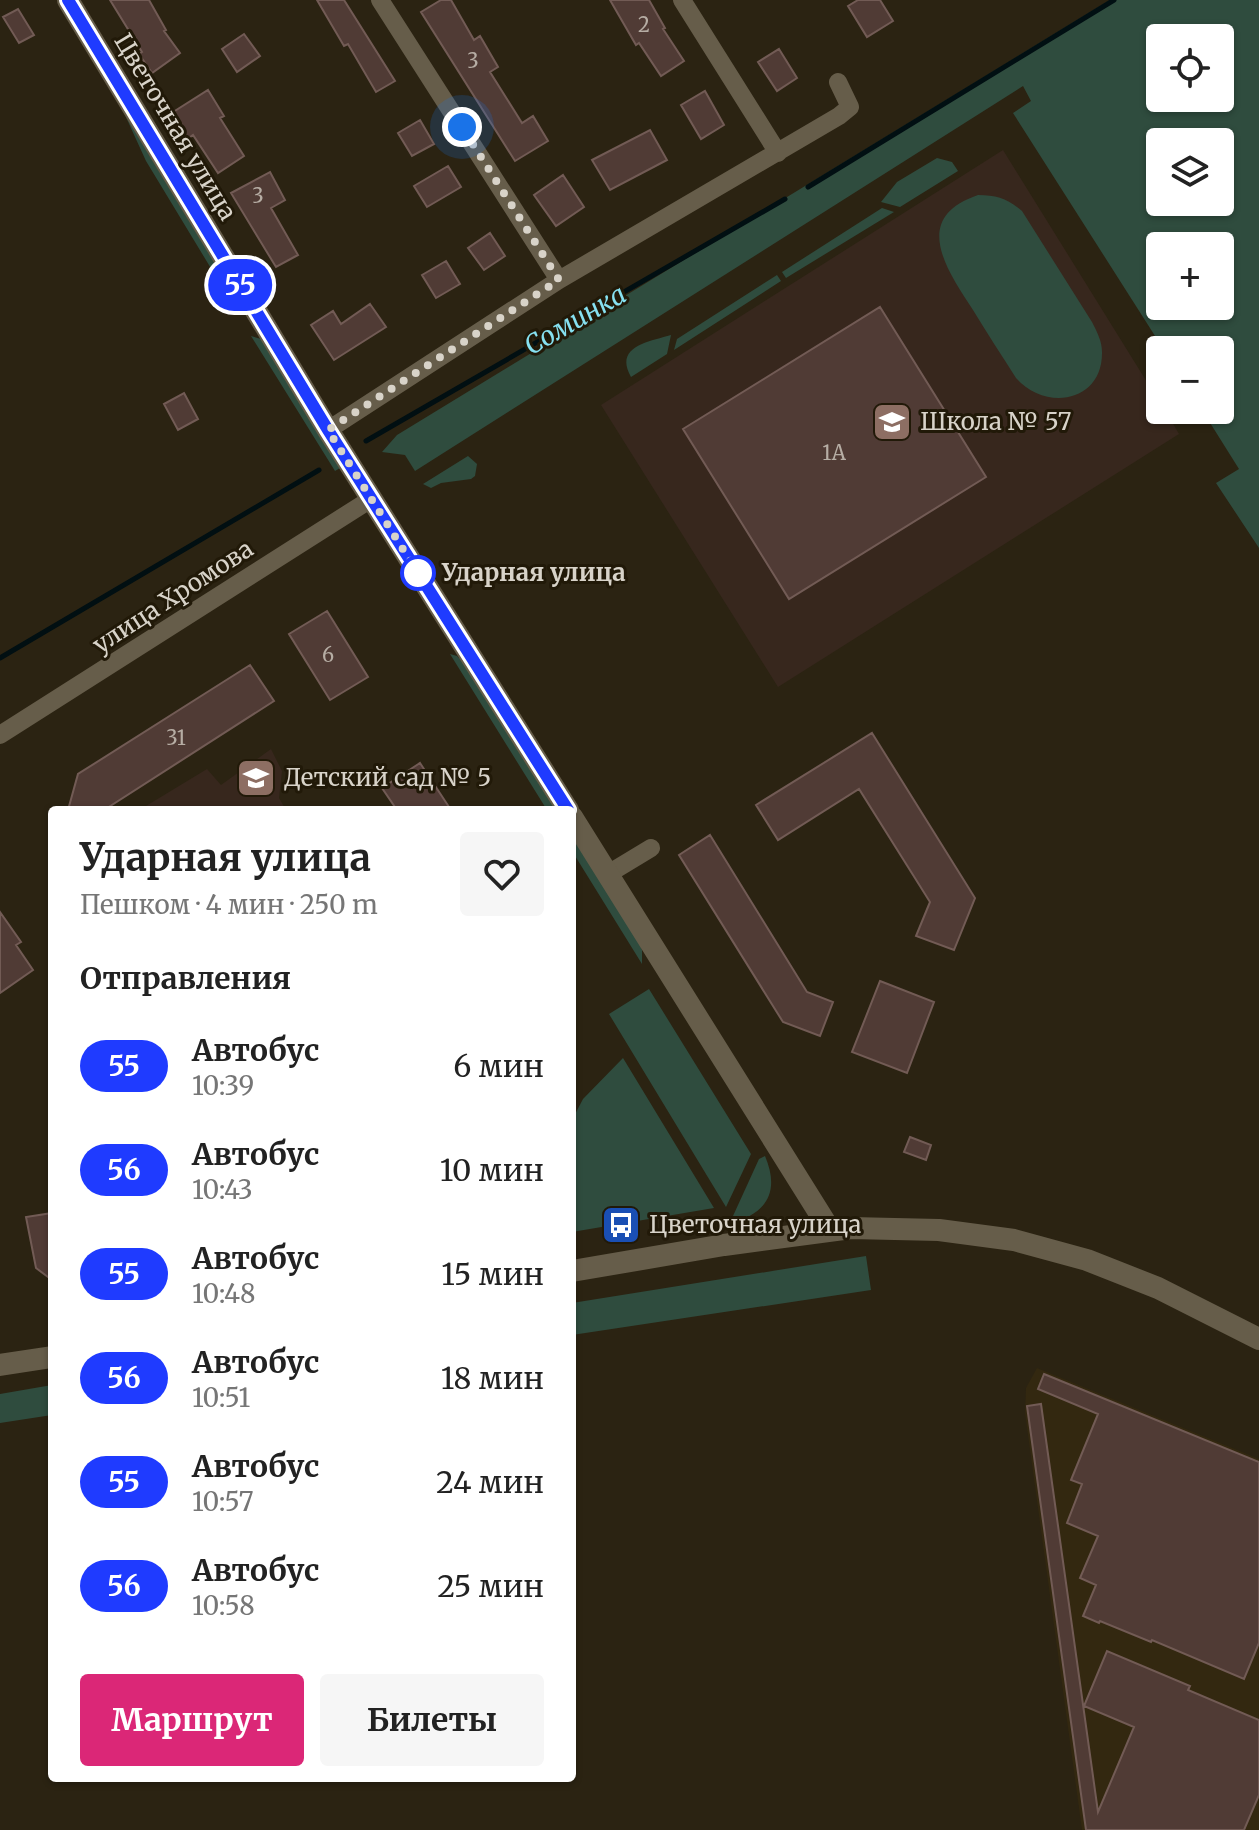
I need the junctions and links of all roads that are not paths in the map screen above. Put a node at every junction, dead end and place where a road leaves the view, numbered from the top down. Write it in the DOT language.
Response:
graph roads {
  1 [pos="68,0"];
  2 [pos="380,0"];
  3 [pos="682,0"];
  4 [pos="838,82"];
  5 [pos="778,153"];
  6 [pos="559,280"];
  7 [pos="328,430"];
  8 [pos="371,499"];
  9 [pos="0,735"];
  10 [pos="565,806"];
  11 [pos="576,823"];
  12 [pos="651,848"];
  13 [pos="608,874"];
  14 [pos="830,1230"];
  15 [pos="576,1270"];
  16 [pos="1259,1339"];
  17 [pos="48,1358"];
  18 [pos="0,1365"];
  1 -- 7 [label="street, Цветочная улица"];
  2 -- 6 [label="street"];
  3 -- 5 [label="street"];
  4 -- 5 [label="street"];
  5 -- 6 [label="street"];
  6 -- 7 [label="street"];
  7 -- 8 [label="street, Цветочная улица"];
  8 -- 9 [label="street, улица Хромова"];
  8 -- 10 [label="street, Цветочная улица"];
  11 -- 13 [label="street"];
  12 -- 13 [label="street"];
  13 -- 14 [label="street"];
  14 -- 15 [label="street"];
  14 -- 16 [label="street"];
  17 -- 18 [label="street"];
}
